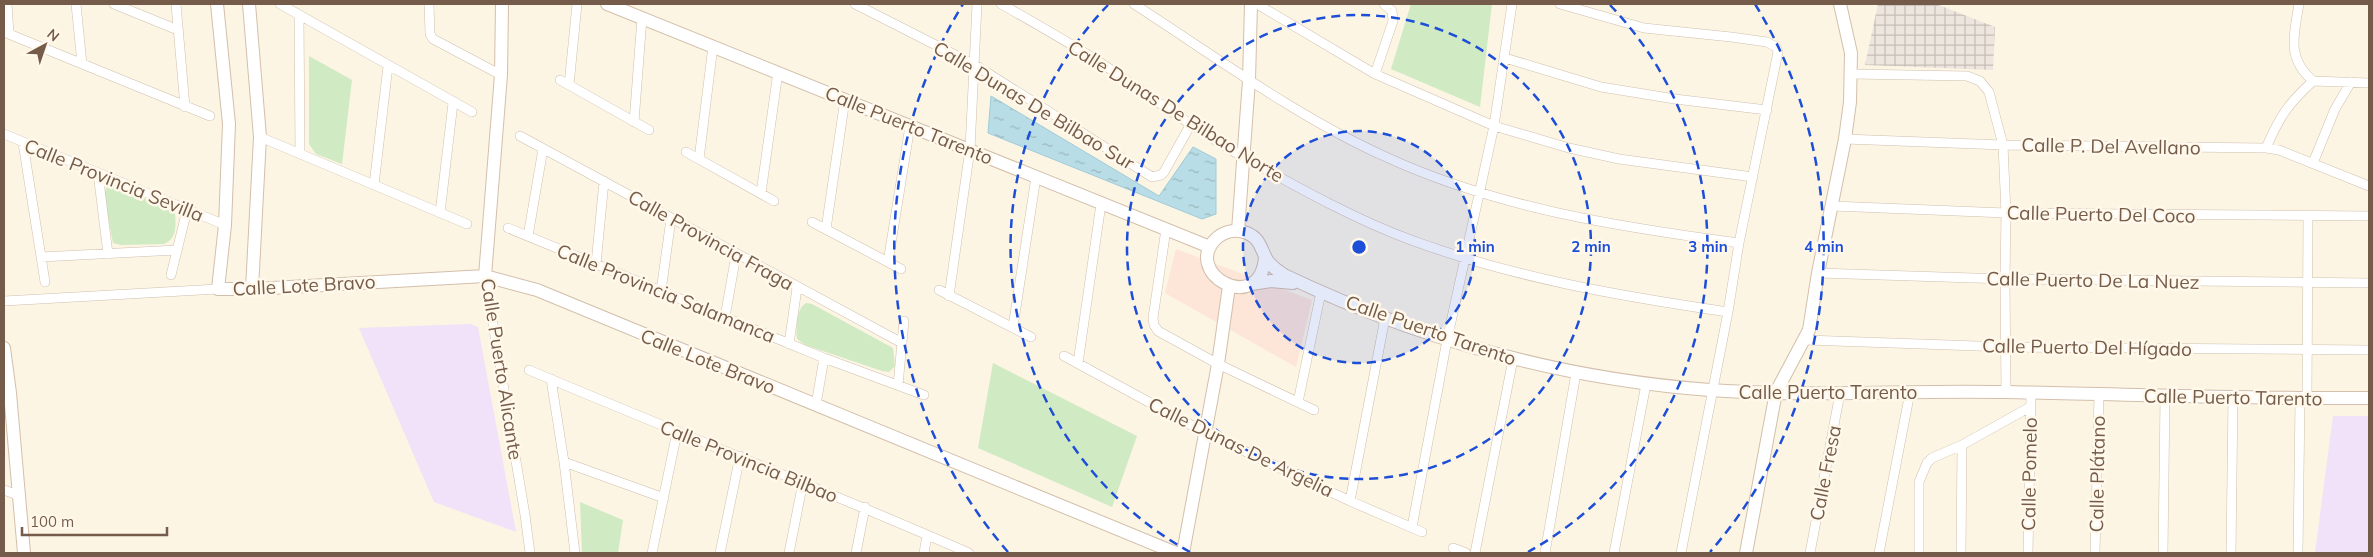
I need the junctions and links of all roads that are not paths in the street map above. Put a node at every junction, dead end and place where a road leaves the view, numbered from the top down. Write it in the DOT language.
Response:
graph roads {
  1 [pos="7,4"];
  2 [pos="76,4"];
  3 [pos="114,4"];
  4 [pos="176,4"];
  5 [pos="217,4"];
  6 [pos="249,4"];
  7 [pos="280,4"];
  8 [pos="429,4"];
  9 [pos="502,4"];
  10 [pos="577,4"];
  11 [pos="607,4"];
  12 [pos="855,4"];
  13 [pos="977,4"];
  14 [pos="1001,4"];
  15 [pos="1134,4"];
  16 [pos="1251,4"];
  17 [pos="1257,4"];
  18 [pos="1384,4"];
  19 [pos="1512,4"];
  20 [pos="1560,4"];
  21 [pos="1840,4"];
  22 [pos="2299,4"];
  23 [pos="299,15"];
  24 [pos="642,18"];
  25 [pos="178,30"];
  26 [pos="6,33"];
  27 [pos="713,46"];
  28 [pos="1505,58"];
  29 [pos="82,64"];
  30 [pos="975,64"];
  31 [pos="388,66"];
  32 [pos="778,72"];
  33 [pos="1375,74"];
  34 [pos="1852,74"];
  35 [pos="501,75"];
  36 [pos="560,80"];
  37 [pos="1249,80"];
  38 [pos="2313,81"];
  39 [pos="2351,82"];
  40 [pos="2369,83"];
  41 [pos="569,85"];
  42 [pos="845,100"];
  43 [pos="453,103"];
  44 [pos="185,107"];
  45 [pos="1768,110"];
  46 [pos="472,112"];
  47 [pos="210,116"];
  48 [pos="634,122"];
  49 [pos="1191,124"];
  50 [pos="910,126"];
  51 [pos="1494,126"];
  52 [pos="649,130"];
  53 [pos="4,134"];
  54 [pos="520,136"];
  55 [pos="260,137"];
  56 [pos="1846,140"];
  57 [pos="23,143"];
  58 [pos="2003,145"];
  59 [pos="2266,148"];
  60 [pos="543,149"];
  61 [pos="970,150"];
  62 [pos="686,152"];
  63 [pos="300,154"];
  64 [pos="1244,158"];
  65 [pos="699,159"];
  66 [pos="2313,164"];
  67 [pos="98,173"];
  68 [pos="1036,177"];
  69 [pos="1753,177"];
  70 [pos="604,181"];
  71 [pos="374,184"];
  72 [pos="2369,186"];
  73 [pos="1479,192"];
  74 [pos="761,193"];
  75 [pos="774,201"];
  76 [pos="1101,204"];
  77 [pos="1832,206"];
  78 [pos="188,210"];
  79 [pos="440,213"];
  80 [pos="2006,213"];
  81 [pos="2308,216"];
  82 [pos="2369,216"];
  83 [pos="672,219"];
  84 [pos="812,222"];
  85 [pos="467,224"];
  86 [pos="224,225"];
  87 [pos="508,228"];
  88 [pos="826,229"];
  89 [pos="1166,229"];
  90 [pos="1238,231"];
  91 [pos="528,236"];
  92 [pos="1739,243"];
  93 [pos="1210,247"];
  94 [pos="177,250"];
  95 [pos="108,254"];
  96 [pos="736,254"];
  97 [pos="41,257"];
  98 [pos="1265,257"];
  99 [pos="1466,258"];
  100 [pos="888,262"];
  101 [pos="596,264"];
  102 [pos="901,269"];
  103 [pos="1818,273"];
  104 [pos="171,275"];
  105 [pos="486,276"];
  106 [pos="2004,279"];
  107 [pos="45,282"];
  108 [pos="2307,282"];
  109 [pos="2369,282"];
  110 [pos="1303,284"];
  111 [pos="1248,285"];
  112 [pos="1229,286"];
  113 [pos="797,288"];
  114 [pos="218,289"];
  115 [pos="252,289"];
  116 [pos="939,290"];
  117 [pos="661,291"];
  118 [pos="1320,292"];
  119 [pos="949,296"];
  120 [pos="4,301"];
  121 [pos="1728,312"];
  122 [pos="725,317"];
  123 [pos="1385,318"];
  124 [pos="904,321"];
  125 [pos="1013,327"];
  126 [pos="1031,337"];
  127 [pos="1448,340"];
  128 [pos="1806,340"];
  129 [pos="902,343"];
  130 [pos="789,344"];
  131 [pos="2006,347"];
  132 [pos="4,348"];
  133 [pos="2307,349"];
  134 [pos="2369,350"];
  135 [pos="1064,356"];
  136 [pos="824,358"];
  137 [pos="1513,359"];
  138 [pos="1078,363"];
  139 [pos="1218,364"];
  140 [pos="529,370"];
  141 [pos="1576,373"];
  142 [pos="551,379"];
  143 [pos="1646,384"];
  144 [pos="898,385"];
  145 [pos="1712,390"];
  146 [pos="1776,392"];
  147 [pos="1910,392"];
  148 [pos="2006,392"];
  149 [pos="1840,393"];
  150 [pos="924,395"];
  151 [pos="2099,395"];
  152 [pos="2165,396"];
  153 [pos="2233,397"];
  154 [pos="2369,398"];
  155 [pos="2303,399"];
  156 [pos="2030,400"];
  157 [pos="1298,402"];
  158 [pos="816,405"];
  159 [pos="1314,410"];
  160 [pos="8,416"];
  161 [pos="677,432"];
  162 [pos="1204,432"];
  163 [pos="1962,445"];
  164 [pos="740,456"];
  165 [pos="564,462"];
  166 [pos="803,482"];
  167 [pos="4,490"];
  168 [pos="20,496"];
  169 [pos="664,498"];
  170 [pos="1350,501"];
  171 [pos="865,507"];
  172 [pos="1412,527"];
  173 [pos="1422,532"];
  174 [pos="927,535"];
  175 [pos="1453,548"];
  176 [pos="24,553"];
  177 [pos="530,553"];
  178 [pos="575,553"];
  179 [pos="652,553"];
  180 [pos="720,553"];
  181 [pos="789,553"];
  182 [pos="856,553"];
  183 [pos="924,553"];
  184 [pos="969,553"];
  185 [pos="1176,553"];
  186 [pos="1183,553"];
  187 [pos="1466,553"];
  188 [pos="1476,553"];
  189 [pos="1545,553"];
  190 [pos="1614,553"];
  191 [pos="1681,553"];
  192 [pos="1746,553"];
  193 [pos="1810,553"];
  194 [pos="1879,553"];
  195 [pos="1919,553"];
  196 [pos="1961,553"];
  197 [pos="2028,553"];
  198 [pos="2095,553"];
  199 [pos="2163,553"];
  200 [pos="2230,553"];
  201 [pos="2298,553"];
  1 -- 26 [label="street"];
  2 -- 29 [label="street"];
  3 -- 25 [label="street"];
  4 -- 25 [label="street"];
  5 -- 86 [label="street"];
  6 -- 55 [label="street"];
  7 -- 23 [label="street"];
  8 -- 35 [label="street"];
  9 -- 35 [label="street, Calle Puerto Alicante"];
  10 -- 41 [label="street"];
  11 -- 24 [label="street, Calle Puerto Tarento"];
  12 -- 30 [label="street, Calle Dunas De Bilbao Sur"];
  13 -- 30 [label="street"];
  14 -- 49 [label="street, Calle Dunas De Bilbao Norte"];
  15 -- 37 [label="street"];
  16 -- 37 [label="street"];
  17 -- 33 [label="street"];
  18 -- 33 [label="street"];
  19 -- 28 [label="street"];
  20 -- 45 [label="street"];
  21 -- 34 [label="street"];
  22 -- 38 [label="street"];
  23 -- 31 [label="street"];
  23 -- 63 [label="street"];
  24 -- 27 [label="street, Calle Puerto Tarento"];
  24 -- 48 [label="street"];
  25 -- 44 [label="street"];
  26 -- 29 [label="street"];
  27 -- 32 [label="street, Calle Puerto Tarento"];
  27 -- 65 [label="street"];
  28 -- 45 [label="street"];
  28 -- 51 [label="street"];
  29 -- 44 [label="street"];
  30 -- 49 [label="street, Calle Dunas De Bilbao Sur"];
  30 -- 61 [label="street"];
  31 -- 43 [label="street"];
  31 -- 71 [label="street"];
  32 -- 42 [label="street, Calle Puerto Tarento"];
  32 -- 74 [label="street"];
  33 -- 51 [label="street"];
  34 -- 56 [label="street"];
  34 -- 58 [label="street"];
  35 -- 105 [label="street, Calle Puerto Alicante"];
  36 -- 41 [label="street"];
  37 -- 64 [label="street"];
  37 -- 73 [label="street"];
  38 -- 39 [label="street"];
  38 -- 59 [label="street"];
  39 -- 40 [label="street"];
  39 -- 66 [label="street"];
  41 -- 48 [label="street"];
  42 -- 50 [label="street, Calle Puerto Tarento"];
  42 -- 88 [label="street"];
  43 -- 46 [label="street"];
  43 -- 79 [label="street"];
  44 -- 47 [label="street"];
  45 -- 69 [label="street"];
  48 -- 52 [label="street"];
  49 -- 64 [label="street, Calle Dunas De Bilbao Norte"];
  50 -- 61 [label="street, Calle Puerto Tarento"];
  50 -- 100 [label="street"];
  51 -- 69 [label="street"];
  51 -- 73 [label="street"];
  53 -- 57 [label="street, Calle Provincia Sevilla"];
  54 -- 60 [label="street, Calle Provincia Fraga"];
  55 -- 63 [label="street"];
  55 -- 115 [label="street"];
  56 -- 58 [label="street, Calle P. Del Avellano"];
  56 -- 77 [label="street"];
  57 -- 67 [label="street, Calle Provincia Sevilla"];
  57 -- 97 [label="street"];
  58 -- 59 [label="street, Calle P. Del Avellano"];
  58 -- 80 [label="street"];
  59 -- 66 [label="street, Calle P. Del Avellano"];
  60 -- 70 [label="street, Calle Provincia Fraga"];
  60 -- 91 [label="street"];
  61 -- 68 [label="street, Calle Puerto Tarento"];
  61 -- 119 [label="street"];
  62 -- 65 [label="street"];
  63 -- 71 [label="street"];
  64 -- 90 [label="street"];
  64 -- 99 [label="street, Calle Dunas De Bilbao Norte"];
  65 -- 74 [label="street"];
  66 -- 72 [label="street, Calle P. Del Avellano"];
  67 -- 78 [label="street, Calle Provincia Sevilla"];
  67 -- 95 [label="street"];
  68 -- 76 [label="street, Calle Puerto Tarento"];
  68 -- 125 [label="street"];
  69 -- 92 [label="street"];
  70 -- 83 [label="street, Calle Provincia Fraga"];
  70 -- 101 [label="street"];
  71 -- 79 [label="street"];
  73 -- 92 [label="street"];
  73 -- 99 [label="street"];
  74 -- 75 [label="street"];
  76 -- 89 [label="street, Calle Puerto Tarento"];
  76 -- 138 [label="street"];
  77 -- 80 [label="street, Calle Puerto Del Coco"];
  77 -- 103 [label="street"];
  78 -- 86 [label="street, Calle Provincia Sevilla"];
  78 -- 94 [label="street"];
  79 -- 85 [label="street"];
  80 -- 81 [label="street, Calle Puerto Del Coco"];
  80 -- 106 [label="street"];
  81 -- 82 [label="street, Calle Puerto Del Coco"];
  81 -- 108 [label="street"];
  83 -- 96 [label="street, Calle Provincia Fraga"];
  83 -- 117 [label="street"];
  84 -- 88 [label="street"];
  86 -- 114 [label="street"];
  87 -- 91 [label="street, Calle Provincia Salamanca"];
  88 -- 100 [label="street"];
  89 -- 93 [label="street, Calle Puerto Tarento"];
  89 -- 139 [label="street"];
  90 -- 93 [label="street"];
  90 -- 98 [label="street"];
  91 -- 101 [label="street, Calle Provincia Salamanca"];
  92 -- 121 [label="street"];
  93 -- 112 [label="street"];
  94 -- 95 [label="street"];
  94 -- 104 [label="street"];
  95 -- 97 [label="street"];
  96 -- 113 [label="street, Calle Provincia Fraga"];
  96 -- 122 [label="street"];
  97 -- 107 [label="street"];
  98 -- 110 [label="street, Calle Puerto Tarento"];
  98 -- 111 [label="street"];
  99 -- 121 [label="street, Calle Dunas De Bilbao Norte"];
  99 -- 127 [label="street"];
  100 -- 102 [label="street"];
  101 -- 117 [label="street, Calle Provincia Salamanca"];
  103 -- 106 [label="street, Calle Puerto De La Nuez"];
  103 -- 128 [label="street"];
  105 -- 115 [label="street, Calle Lote Bravo"];
  105 -- 158 [label="street, Calle Lote Bravo"];
  105 -- 177 [label="street, Calle Puerto Alicante"];
  106 -- 108 [label="street, Calle Puerto De La Nuez"];
  106 -- 131 [label="street"];
  108 -- 109 [label="street, Calle Puerto De La Nuez"];
  108 -- 133 [label="street"];
  110 -- 111 [label="street, Calle Puerto Tarento"];
  110 -- 118 [label="street, Calle Puerto Tarento"];
  111 -- 112 [label="street"];
  112 -- 139 [label="street"];
  113 -- 129 [label="street, Calle Provincia Fraga"];
  113 -- 130 [label="street"];
  114 -- 115 [label="street, Calle Lote Bravo"];
  114 -- 120 [label="street"];
  116 -- 119 [label="street"];
  117 -- 122 [label="street, Calle Provincia Salamanca"];
  118 -- 123 [label="street, Calle Puerto Tarento"];
  118 -- 157 [label="street"];
  119 -- 125 [label="street"];
  121 -- 145 [label="street"];
  122 -- 130 [label="street, Calle Provincia Salamanca"];
  123 -- 127 [label="street, Calle Puerto Tarento"];
  123 -- 170 [label="street"];
  124 -- 129 [label="street"];
  125 -- 126 [label="street"];
  127 -- 137 [label="street, Calle Puerto Tarento"];
  127 -- 172 [label="street"];
  128 -- 131 [label="street, Calle Puerto Del Hígado"];
  128 -- 146 [label="street"];
  129 -- 144 [label="street"];
  130 -- 136 [label="street, Calle Provincia Salamanca"];
  131 -- 133 [label="street, Calle Puerto Del Hígado"];
  131 -- 148 [label="street"];
  132 -- 160 [label="street"];
  133 -- 134 [label="street, Calle Puerto Del Hígado"];
  133 -- 155 [label="street"];
  135 -- 138 [label="street, Calle Dunas De Argelia"];
  136 -- 144 [label="street, Calle Provincia Salamanca"];
  136 -- 158 [label="street"];
  137 -- 141 [label="street, Calle Puerto Tarento"];
  137 -- 188 [label="street"];
  138 -- 162 [label="street, Calle Dunas De Argelia"];
  139 -- 157 [label="street"];
  139 -- 162 [label="street"];
  140 -- 142 [label="street, Calle Provincia Bilbao"];
  141 -- 143 [label="street, Calle Puerto Tarento"];
  141 -- 189 [label="street"];
  142 -- 161 [label="street, Calle Provincia Bilbao"];
  142 -- 165 [label="street"];
  143 -- 145 [label="street, Calle Puerto Tarento"];
  143 -- 190 [label="street"];
  144 -- 150 [label="street, Calle Provincia Salamanca"];
  145 -- 146 [label="street, Calle Puerto Tarento"];
  145 -- 191 [label="street"];
  146 -- 149 [label="street, Calle Puerto Tarento"];
  146 -- 192 [label="street"];
  147 -- 148 [label="street, Calle Puerto Tarento"];
  147 -- 149 [label="street, Calle Puerto Tarento"];
  147 -- 194 [label="street"];
  148 -- 156 [label="street, Calle Puerto Tarento"];
  149 -- 193 [label="street, Calle Fresa"];
  151 -- 152 [label="street, Calle Puerto Tarento"];
  151 -- 156 [label="street, Calle Puerto Tarento"];
  151 -- 198 [label="street, Calle Plátano"];
  152 -- 153 [label="street, Calle Puerto Tarento"];
  152 -- 199 [label="street"];
  153 -- 155 [label="street, Calle Puerto Tarento"];
  153 -- 200 [label="street"];
  154 -- 155 [label="street, Calle Puerto Tarento"];
  155 -- 201 [label="street"];
  156 -- 163 [label="street"];
  156 -- 197 [label="street, Calle Pomelo"];
  157 -- 159 [label="street"];
  158 -- 185 [label="street, Calle Lote Bravo"];
  160 -- 168 [label="street"];
  161 -- 164 [label="street, Calle Provincia Bilbao"];
  161 -- 169 [label="street"];
  162 -- 170 [label="street, Calle Dunas De Argelia"];
  162 -- 186 [label="street"];
  163 -- 195 [label="street"];
  163 -- 196 [label="street"];
  164 -- 166 [label="street, Calle Provincia Bilbao"];
  164 -- 180 [label="street"];
  165 -- 169 [label="street"];
  165 -- 178 [label="street"];
  166 -- 171 [label="street, Calle Provincia Bilbao"];
  166 -- 181 [label="street"];
  167 -- 168 [label="street"];
  168 -- 176 [label="street"];
  169 -- 179 [label="street"];
  170 -- 172 [label="street, Calle Dunas De Argelia"];
  171 -- 174 [label="street, Calle Provincia Bilbao"];
  171 -- 182 [label="street"];
  172 -- 173 [label="street, Calle Dunas De Argelia"];
  174 -- 183 [label="street"];
  174 -- 184 [label="street, Calle Provincia Bilbao"];
  175 -- 187 [label="street"];
}
